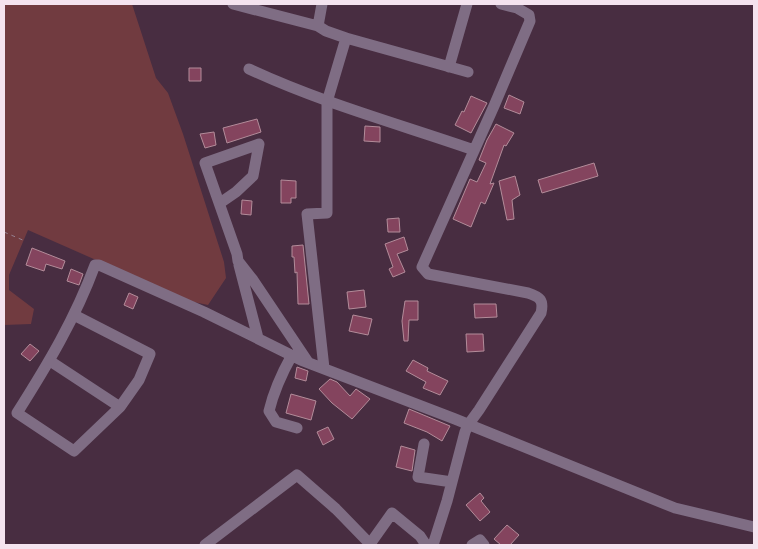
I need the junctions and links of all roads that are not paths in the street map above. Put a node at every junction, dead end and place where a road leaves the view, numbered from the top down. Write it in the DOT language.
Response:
graph roads {
  1 [pos="233,4"];
  2 [pos="322,4"];
  3 [pos="466,4"];
  4 [pos="501,4"];
  5 [pos="318,26"];
  6 [pos="346,38"];
  7 [pos="449,67"];
  8 [pos="249,69"];
  9 [pos="468,72"];
  10 [pos="327,102"];
  11 [pos="474,150"];
  12 [pos="220,203"];
  13 [pos="238,261"];
  14 [pos="74,315"];
  15 [pos="258,338"];
  16 [pos="292,355"];
  17 [pos="50,361"];
  18 [pos="308,362"];
  19 [pos="324,368"];
  20 [pos="120,407"];
  21 [pos="468,425"];
  22 [pos="297,428"];
  23 [pos="424,444"];
  24 [pos="452,482"];
  25 [pos="754,527"];
  26 [pos="205,545"];
  27 [pos="426,545"];
  28 [pos="433,545"];
  29 [pos="472,545"];
  30 [pos="484,545"];
  1 -- 5 [label="street"];
  2 -- 5 [label="street"];
  3 -- 7 [label="street"];
  4 -- 11 [label="street"];
  5 -- 6 [label="street"];
  6 -- 7 [label="street"];
  6 -- 10 [label="street"];
  7 -- 9 [label="street"];
  8 -- 10 [label="street"];
  10 -- 11 [label="street"];
  10 -- 19 [label="street"];
  11 -- 21 [label="street"];
  12 -- 12 [label="street"];
  12 -- 13 [label="street"];
  13 -- 15 [label="street"];
  13 -- 18 [label="street"];
  14 -- 15 [label="street"];
  14 -- 17 [label="street"];
  14 -- 20 [label="street"];
  15 -- 16 [label="street"];
  16 -- 18 [label="street"];
  16 -- 22 [label="street"];
  17 -- 20 [label="street"];
  17 -- 20 [label="street"];
  18 -- 19 [label="street"];
  19 -- 21 [label="street"];
  21 -- 24 [label="street"];
  21 -- 25 [label="street"];
  23 -- 24 [label="street"];
  24 -- 28 [label="street"];
  26 -- 27 [label="street"];
  29 -- 30 [label="street"];
}
